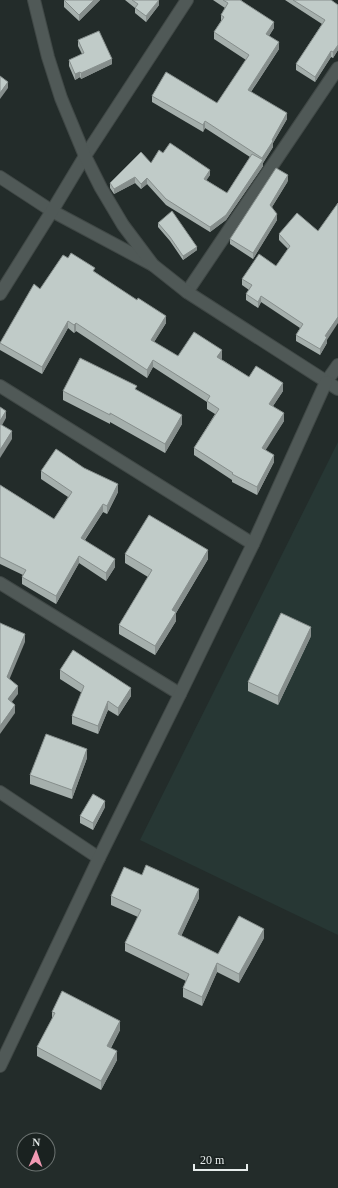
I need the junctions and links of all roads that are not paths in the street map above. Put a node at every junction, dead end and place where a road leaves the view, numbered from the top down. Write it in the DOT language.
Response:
graph roads {
  1 [pos="34,0"];
  2 [pos="187,0"];
  3 [pos="338,68"];
  4 [pos="85,156"];
  5 [pos="0,177"];
  6 [pos="52,211"];
  7 [pos="153,265"];
  8 [pos="186,292"];
  9 [pos="0,294"];
  10 [pos="338,365"];
  11 [pos="326,382"];
  12 [pos="0,386"];
  13 [pos="338,389"];
  14 [pos="252,544"];
  15 [pos="0,583"];
  16 [pos="180,694"];
  17 [pos="0,792"];
  18 [pos="99,858"];
  19 [pos="0,1066"];
  1 -- 4 [label="street"];
  2 -- 4 [label="street"];
  3 -- 8 [label="street"];
  4 -- 6 [label="street"];
  4 -- 7 [label="street"];
  5 -- 6 [label="street"];
  6 -- 7 [label="street"];
  6 -- 9 [label="street"];
  7 -- 8 [label="street"];
  8 -- 11 [label="street"];
  10 -- 11 [label="street"];
  11 -- 13 [label="street"];
  11 -- 14 [label="street"];
  12 -- 14 [label="street"];
  14 -- 16 [label="street"];
  15 -- 16 [label="street"];
  16 -- 18 [label="street"];
  17 -- 18 [label="street"];
  18 -- 19 [label="street"];
}
